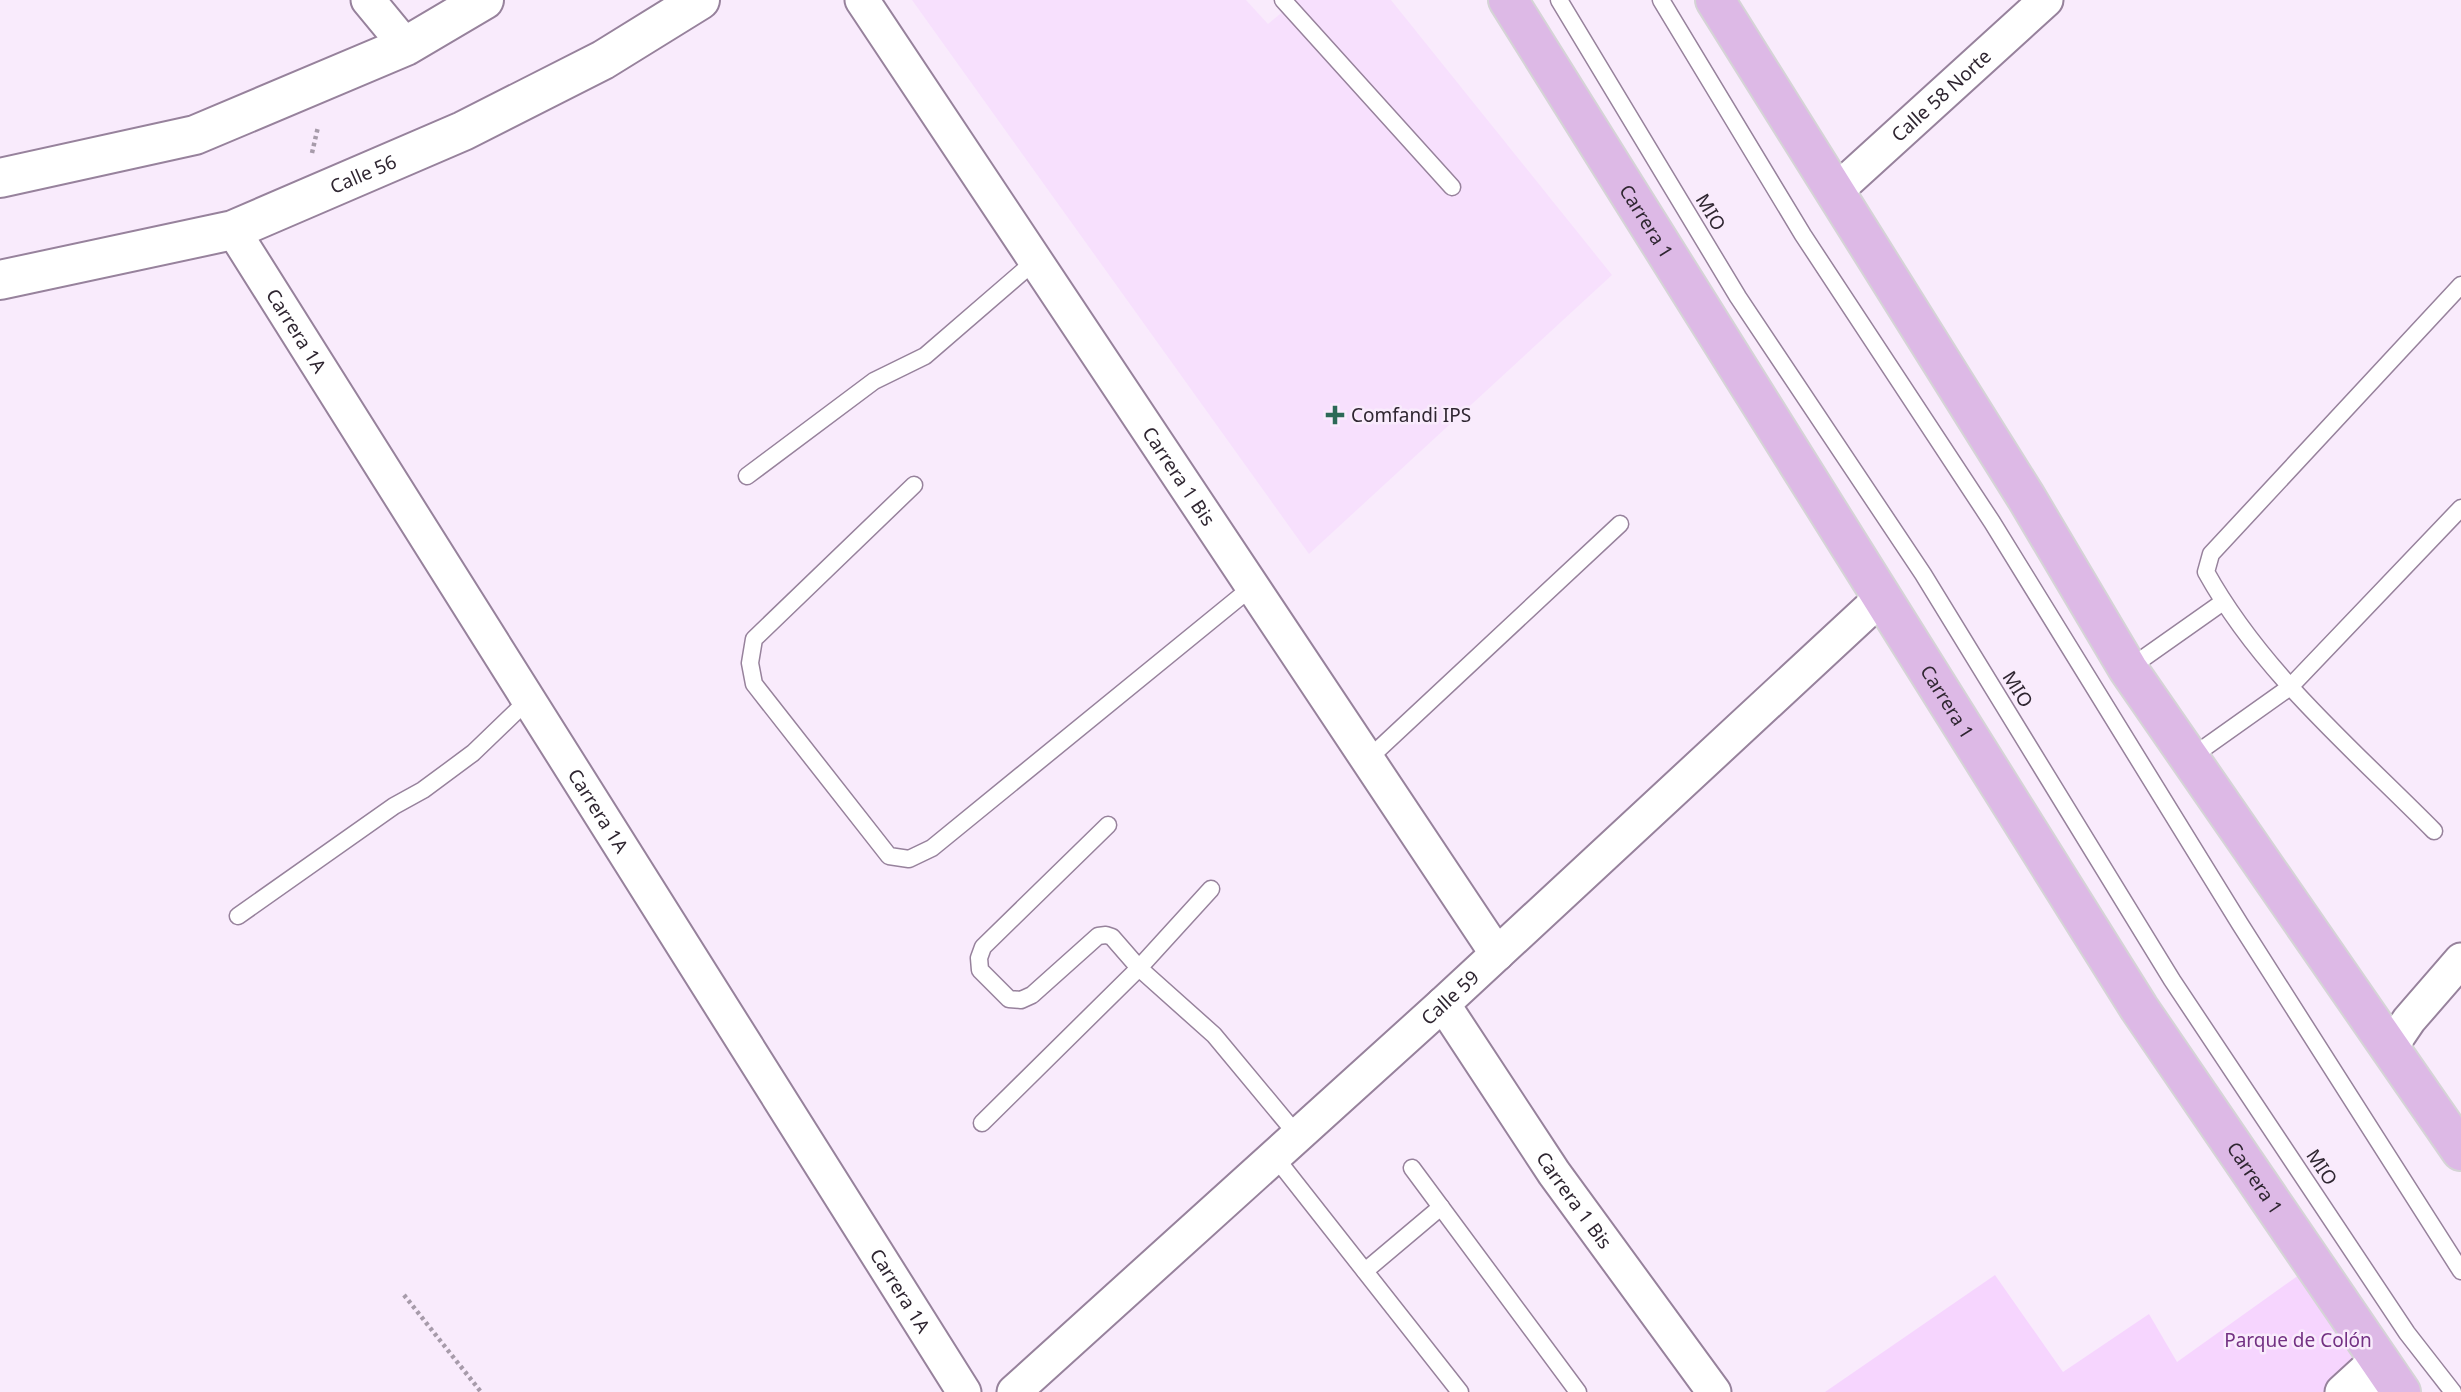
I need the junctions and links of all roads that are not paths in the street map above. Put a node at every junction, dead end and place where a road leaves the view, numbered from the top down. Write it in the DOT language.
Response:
graph roads {
  1 [pos="368,0"];
  2 [pos="484,0"];
  3 [pos="700,0"];
  4 [pos="862,0"];
  5 [pos="1283,0"];
  6 [pos="1508,0"];
  7 [pos="1559,0"];
  8 [pos="1661,0"];
  9 [pos="1715,0"];
  10 [pos="2046,0"];
  11 [pos="406,46"];
  12 [pos="0,178"];
  13 [pos="1452,187"];
  14 [pos="1836,191"];
  15 [pos="233,230"];
  16 [pos="1035,261"];
  17 [pos="0,280"];
  18 [pos="2461,285"];
  19 [pos="747,476"];
  20 [pos="914,485"];
  21 [pos="2461,508"];
  22 [pos="1620,524"];
  23 [pos="1252,587"];
  24 [pos="1881,598"];
  25 [pos="2223,602"];
  26 [pos="2128,668"];
  27 [pos="2290,687"];
  28 [pos="528,700"];
  29 [pos="2190,758"];
  30 [pos="1367,760"];
  31 [pos="1108,825"];
  32 [pos="2434,831"];
  33 [pos="1211,890"];
  34 [pos="238,916"];
  35 [pos="1497,954"];
  36 [pos="2461,960"];
  37 [pos="1139,968"];
  38 [pos="1443,1004"];
  39 [pos="2390,1048"];
  40 [pos="982,1124"];
  41 [pos="1287,1146"];
  42 [pos="2461,1151"];
  43 [pos="1412,1168"];
  44 [pos="1441,1208"];
  45 [pos="2461,1270"];
  46 [pos="1365,1271"];
  47 [pos="2376,1376"];
  48 [pos="964,1392"];
  49 [pos="1014,1392"];
  50 [pos="1460,1392"];
  51 [pos="1578,1392"];
  52 [pos="1714,1392"];
  53 [pos="2342,1392"];
  54 [pos="2401,1392"];
  55 [pos="2454,1392"];
  1 -- 11 [label="street"];
  2 -- 11 [label="street"];
  3 -- 15 [label="street, Calle 56"];
  4 -- 16 [label="street, Carrera 1 Bis"];
  5 -- 13 [label="lane"];
  6 -- 24 [label="main road, Carrera 1"];
  7 -- 55 [label="lane, MIO"];
  8 -- 45 [label="lane"];
  9 -- 14 [label="main road"];
  10 -- 14 [label="street, Calle 58 Norte"];
  11 -- 12 [label="street"];
  14 -- 26 [label="main road"];
  15 -- 17 [label="street, Calle 56"];
  15 -- 28 [label="street, Carrera 1A"];
  16 -- 19 [label="lane"];
  16 -- 23 [label="street, Carrera 1 Bis"];
  18 -- 25 [label="lane"];
  20 -- 23 [label="lane"];
  21 -- 27 [label="lane"];
  22 -- 30 [label="lane"];
  23 -- 30 [label="street, Carrera 1 Bis"];
  24 -- 35 [label="street, Calle 59"];
  24 -- 47 [label="main road, Carrera 1"];
  25 -- 26 [label="lane"];
  25 -- 27 [label="lane"];
  26 -- 29 [label="main road"];
  27 -- 29 [label="lane"];
  27 -- 32 [label="lane"];
  28 -- 34 [label="lane"];
  28 -- 48 [label="street, Carrera 1A"];
  29 -- 39 [label="main road"];
  30 -- 35 [label="street, Carrera 1 Bis"];
  31 -- 37 [label="lane"];
  33 -- 37 [label="lane"];
  35 -- 38 [label="street, Calle 59"];
  36 -- 39 [label="street"];
  37 -- 40 [label="lane"];
  37 -- 41 [label="lane"];
  38 -- 41 [label="street, Calle 59"];
  38 -- 52 [label="street, Carrera 1 Bis"];
  39 -- 42 [label="main road"];
  41 -- 46 [label="lane"];
  41 -- 49 [label="street, Calle 59"];
  43 -- 44 [label="lane"];
  44 -- 46 [label="lane"];
  44 -- 51 [label="lane"];
  46 -- 50 [label="lane"];
  47 -- 53 [label="street"];
  47 -- 54 [label="main road, Carrera 1"];
}
